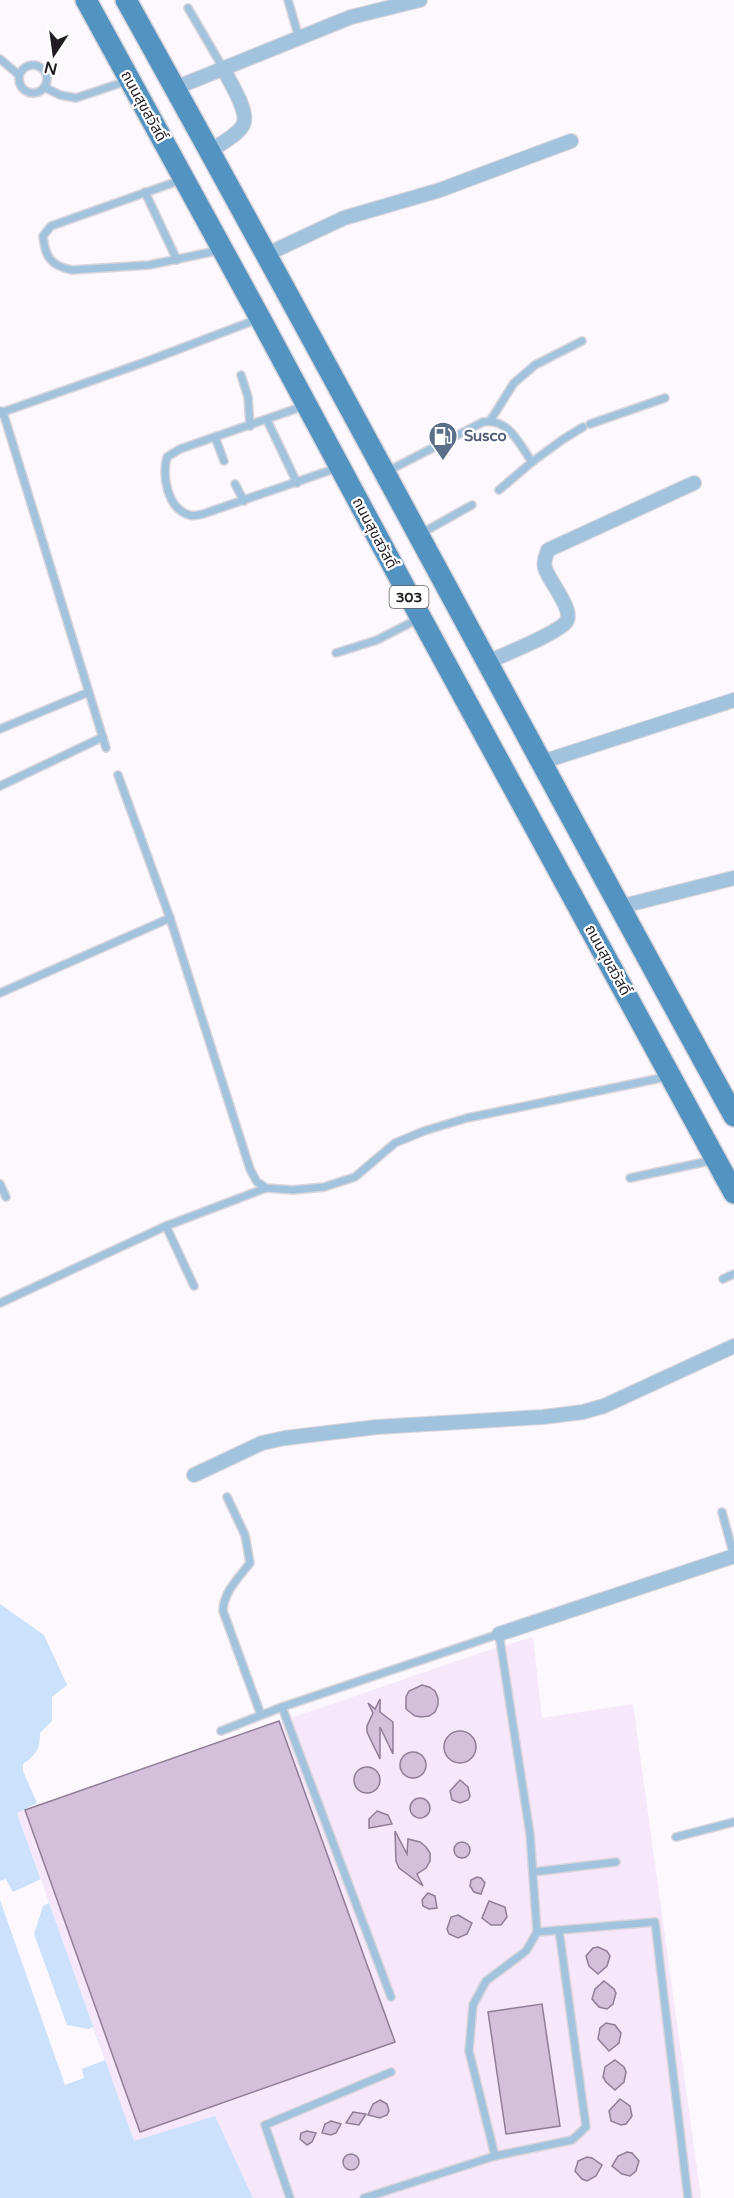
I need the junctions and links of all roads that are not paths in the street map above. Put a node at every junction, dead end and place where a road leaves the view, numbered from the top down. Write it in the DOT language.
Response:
graph roads {
  1 [pos="86,0"];
  2 [pos="126,0"];
  3 [pos="288,0"];
  4 [pos="420,0"];
  5 [pos="188,9"];
  6 [pos="299,38"];
  7 [pos="0,59"];
  8 [pos="223,68"];
  9 [pos="19,75"];
  10 [pos="130,80"];
  11 [pos="44,87"];
  12 [pos="175,88"];
  13 [pos="571,141"];
  14 [pos="209,152"];
  15 [pos="184,179"];
  16 [pos="145,192"];
  17 [pos="223,250"];
  18 [pos="265,255"];
  19 [pos="177,260"];
  20 [pos="260,318"];
  21 [pos="582,341"];
  22 [pos="241,375"];
  23 [pos="665,398"];
  24 [pos="307,405"];
  25 [pos="1,412"];
  26 [pos="267,420"];
  27 [pos="490,421"];
  28 [pos="250,426"];
  29 [pos="215,437"];
  30 [pos="224,461"];
  31 [pos="532,462"];
  32 [pos="339,467"];
  33 [pos="385,472"];
  34 [pos="297,483"];
  35 [pos="694,483"];
  36 [pos="235,484"];
  37 [pos="499,490"];
  38 [pos="244,501"];
  39 [pos="472,505"];
  40 [pos="419,534"];
  41 [pos="421,618"];
  42 [pos="336,652"];
  43 [pos="488,662"];
  44 [pos="89,692"];
  45 [pos="734,700"];
  46 [pos="0,729"];
  47 [pos="103,737"];
  48 [pos="106,748"];
  49 [pos="542,762"];
  50 [pos="118,775"];
  51 [pos="0,786"];
  52 [pos="734,878"];
  53 [pos="619,907"];
  54 [pos="170,918"];
  55 [pos="0,993"];
  56 [pos="671,1076"];
  57 [pos="734,1116"];
  58 [pos="716,1159"];
  59 [pos="630,1178"];
  60 [pos="0,1184"];
  61 [pos="266,1188"];
  62 [pos="734,1193"];
  63 [pos="6,1197"];
  64 [pos="166,1226"];
  65 [pos="734,1274"];
  66 [pos="723,1278"];
  67 [pos="194,1286"];
  68 [pos="0,1303"];
  69 [pos="734,1346"];
  70 [pos="194,1474"];
  71 [pos="227,1497"];
  72 [pos="722,1512"];
  73 [pos="734,1556"];
  74 [pos="499,1634"];
  75 [pos="282,1707"];
  76 [pos="261,1715"];
  77 [pos="221,1731"];
  78 [pos="734,1822"];
  79 [pos="676,1837"];
  80 [pos="616,1862"];
  81 [pos="533,1872"];
  82 [pos="559,1930"];
  83 [pos="537,1932"];
  84 [pos="391,1997"];
  85 [pos="391,2072"];
  86 [pos="495,2156"];
  87 [pos="290,2198"];
  88 [pos="364,2198"];
  89 [pos="688,2198"];
  1 -- 10 [label="main road, ถนนสุขสวัสดิ์ / 303"];
  2 -- 12 [label="main road, 303"];
  3 -- 6 [label="lane"];
  4 -- 6 [label="street"];
  5 -- 8 [label="lane"];
  6 -- 8 [label="street"];
  7 -- 9 [label="lane"];
  8 -- 12 [label="street"];
  8 -- 14 [label="street"];
  9 -- 11 [label="lane"];
  9 -- 11 [label="lane"];
  10 -- 11 [label="lane"];
  10 -- 15 [label="main road, ถนนสุขสวัสดิ์ / 303"];
  12 -- 14 [label="main road, 303"];
  13 -- 18 [label="street"];
  14 -- 18 [label="main road, 303"];
  15 -- 16 [label="lane"];
  15 -- 17 [label="main road, ถนนสุขสวัสดิ์ / 303"];
  16 -- 19 [label="lane"];
  16 -- 19 [label="lane"];
  17 -- 19 [label="lane"];
  17 -- 20 [label="main road, ถนนสุขสวัสดิ์ / 303"];
  18 -- 33 [label="main road, 303"];
  20 -- 24 [label="main road, ถนนสุขสวัสดิ์ / 303"];
  20 -- 25 [label="lane"];
  21 -- 27 [label="lane"];
  22 -- 28 [label="lane"];
  23 -- 31 [label="lane"];
  24 -- 26 [label="lane"];
  24 -- 32 [label="main road, ถนนสุขสวัสดิ์ / 303"];
  25 -- 44 [label="lane"];
  26 -- 28 [label="lane"];
  26 -- 34 [label="lane"];
  27 -- 31 [label="lane"];
  27 -- 33 [label="lane"];
  28 -- 29 [label="lane"];
  29 -- 30 [label="lane"];
  29 -- 38 [label="lane"];
  31 -- 37 [label="lane"];
  32 -- 34 [label="lane"];
  32 -- 41 [label="main road, ถนนสุขสวัสดิ์ / 303"];
  33 -- 40 [label="main road, 303"];
  34 -- 38 [label="lane"];
  35 -- 43 [label="street"];
  36 -- 38 [label="lane"];
  39 -- 40 [label="lane"];
  40 -- 43 [label="main road, 303"];
  41 -- 42 [label="lane"];
  41 -- 56 [label="main road, ถนนสุขสวัสดิ์ / 303"];
  43 -- 49 [label="main road, 303"];
  44 -- 46 [label="lane"];
  44 -- 47 [label="lane"];
  45 -- 49 [label="street"];
  47 -- 48 [label="lane"];
  47 -- 51 [label="lane"];
  49 -- 53 [label="main road, 303"];
  50 -- 54 [label="lane"];
  52 -- 53 [label="street"];
  53 -- 57 [label="main road, 303"];
  54 -- 55 [label="lane"];
  54 -- 61 [label="lane"];
  56 -- 58 [label="main road, ถนนสุขสวัสดิ์ / 303"];
  56 -- 61 [label="lane"];
  58 -- 59 [label="lane"];
  58 -- 62 [label="main road, ถนนสุขสวัสดิ์ / 303"];
  60 -- 63 [label="lane"];
  61 -- 64 [label="lane"];
  64 -- 67 [label="lane"];
  64 -- 68 [label="lane"];
  65 -- 66 [label="lane"];
  69 -- 70 [label="street"];
  71 -- 76 [label="lane"];
  72 -- 73 [label="lane"];
  73 -- 74 [label="street"];
  74 -- 75 [label="lane"];
  74 -- 81 [label="lane"];
  75 -- 76 [label="lane"];
  75 -- 84 [label="lane"];
  76 -- 77 [label="lane"];
  78 -- 79 [label="lane"];
  80 -- 81 [label="lane"];
  81 -- 83 [label="lane"];
  82 -- 83 [label="lane"];
  82 -- 86 [label="lane"];
  82 -- 89 [label="lane"];
  83 -- 86 [label="lane"];
  85 -- 87 [label="lane"];
  86 -- 88 [label="lane"];
}
